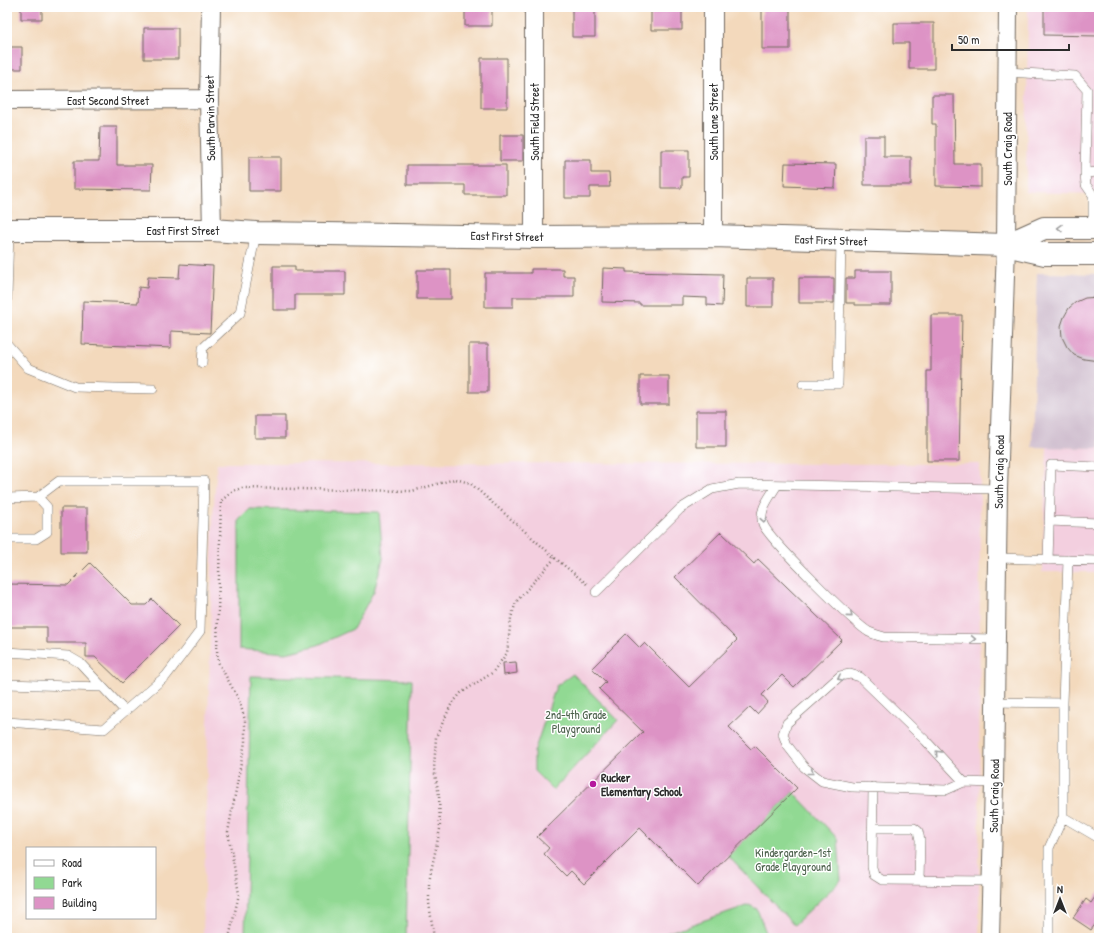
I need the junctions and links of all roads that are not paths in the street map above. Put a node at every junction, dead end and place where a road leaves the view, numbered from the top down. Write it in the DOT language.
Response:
graph roads {
  1 [pos="211,7"];
  2 [pos="534,7"];
  3 [pos="713,7"];
  4 [pos="1008,7"];
  5 [pos="1007,72"];
  6 [pos="209,99"];
  7 [pos="7,100"];
  8 [pos="1099,172"];
  9 [pos="1085,173"];
  10 [pos="1096,228"];
  11 [pos="8,230"];
  12 [pos="212,230"];
  13 [pos="256,232"];
  14 [pos="712,236"];
  15 [pos="534,237"];
  16 [pos="841,241"];
  17 [pos="1006,245"];
  18 [pos="1099,254"];
  19 [pos="7,298"];
  20 [pos="7,344"];
  21 [pos="202,363"];
  22 [pos="804,384"];
  23 [pos="153,389"];
  24 [pos="1099,467"];
  25 [pos="777,485"];
  26 [pos="998,488"];
  27 [pos="38,497"];
  28 [pos="7,498"];
  29 [pos="1049,521"];
  30 [pos="1099,523"];
  31 [pos="7,539"];
  32 [pos="998,558"];
  33 [pos="1048,560"];
  34 [pos="1068,560"];
  35 [pos="1099,561"];
  36 [pos="596,592"];
  37 [pos="996,639"];
  38 [pos="7,652"];
  39 [pos="7,684"];
  40 [pos="102,687"];
  41 [pos="995,702"];
  42 [pos="1063,703"];
  43 [pos="125,711"];
  44 [pos="7,722"];
  45 [pos="964,782"];
  46 [pos="994,782"];
  47 [pos="873,787"];
  48 [pos="1063,817"];
  49 [pos="872,828"];
  50 [pos="1099,838"];
  51 [pos="919,880"];
  52 [pos="992,881"];
  53 [pos="990,938"];
  54 [pos="1049,938"];
  1 -- 6 [label="street, South Parvin Street"];
  2 -- 15 [label="street, South Field Street"];
  3 -- 14 [label="street, South Lane Street"];
  4 -- 5 [label="street, South Craig Road"];
  5 -- 9 [label="lane"];
  5 -- 17 [label="street, South Craig Road"];
  6 -- 7 [label="street, East Second Street"];
  6 -- 12 [label="street, South Parvin Street"];
  8 -- 9 [label="lane"];
  9 -- 10 [label="lane"];
  10 -- 17 [label="street, East First Street, one-way"];
  11 -- 12 [label="street, East First Street"];
  11 -- 19 [label="lane"];
  12 -- 13 [label="street, East First Street"];
  13 -- 15 [label="street, East First Street"];
  13 -- 21 [label="lane"];
  14 -- 15 [label="street, East First Street"];
  14 -- 16 [label="street, East First Street"];
  16 -- 17 [label="street, East First Street"];
  16 -- 22 [label="lane"];
  17 -- 18 [label="street, East First Street"];
  17 -- 26 [label="street, South Craig Road"];
  20 -- 23 [label="lane"];
  24 -- 29 [label="lane"];
  25 -- 26 [label="lane"];
  25 -- 36 [label="lane"];
  25 -- 37 [label="lane, one-way"];
  26 -- 32 [label="street, South Craig Road"];
  27 -- 28 [label="lane"];
  27 -- 31 [label="lane"];
  27 -- 43 [label="lane"];
  29 -- 30 [label="lane"];
  29 -- 33 [label="lane"];
  32 -- 33 [label="lane"];
  32 -- 37 [label="street, South Craig Road"];
  33 -- 34 [label="lane"];
  34 -- 35 [label="lane"];
  34 -- 42 [label="lane"];
  37 -- 41 [label="street, South Craig Road"];
  38 -- 40 [label="lane"];
  39 -- 40 [label="lane"];
  40 -- 43 [label="lane"];
  41 -- 42 [label="lane"];
  41 -- 46 [label="street, South Craig Road"];
  42 -- 48 [label="lane"];
  43 -- 44 [label="lane"];
  45 -- 46 [label="lane"];
  45 -- 47 [label="lane"];
  45 -- 47 [label="lane, one-way"];
  46 -- 52 [label="street, South Craig Road"];
  47 -- 49 [label="lane"];
  48 -- 50 [label="lane"];
  48 -- 54 [label="lane"];
  49 -- 51 [label="lane"];
  49 -- 51 [label="lane"];
  51 -- 52 [label="lane"];
  52 -- 53 [label="street, South Craig Road"];
}
